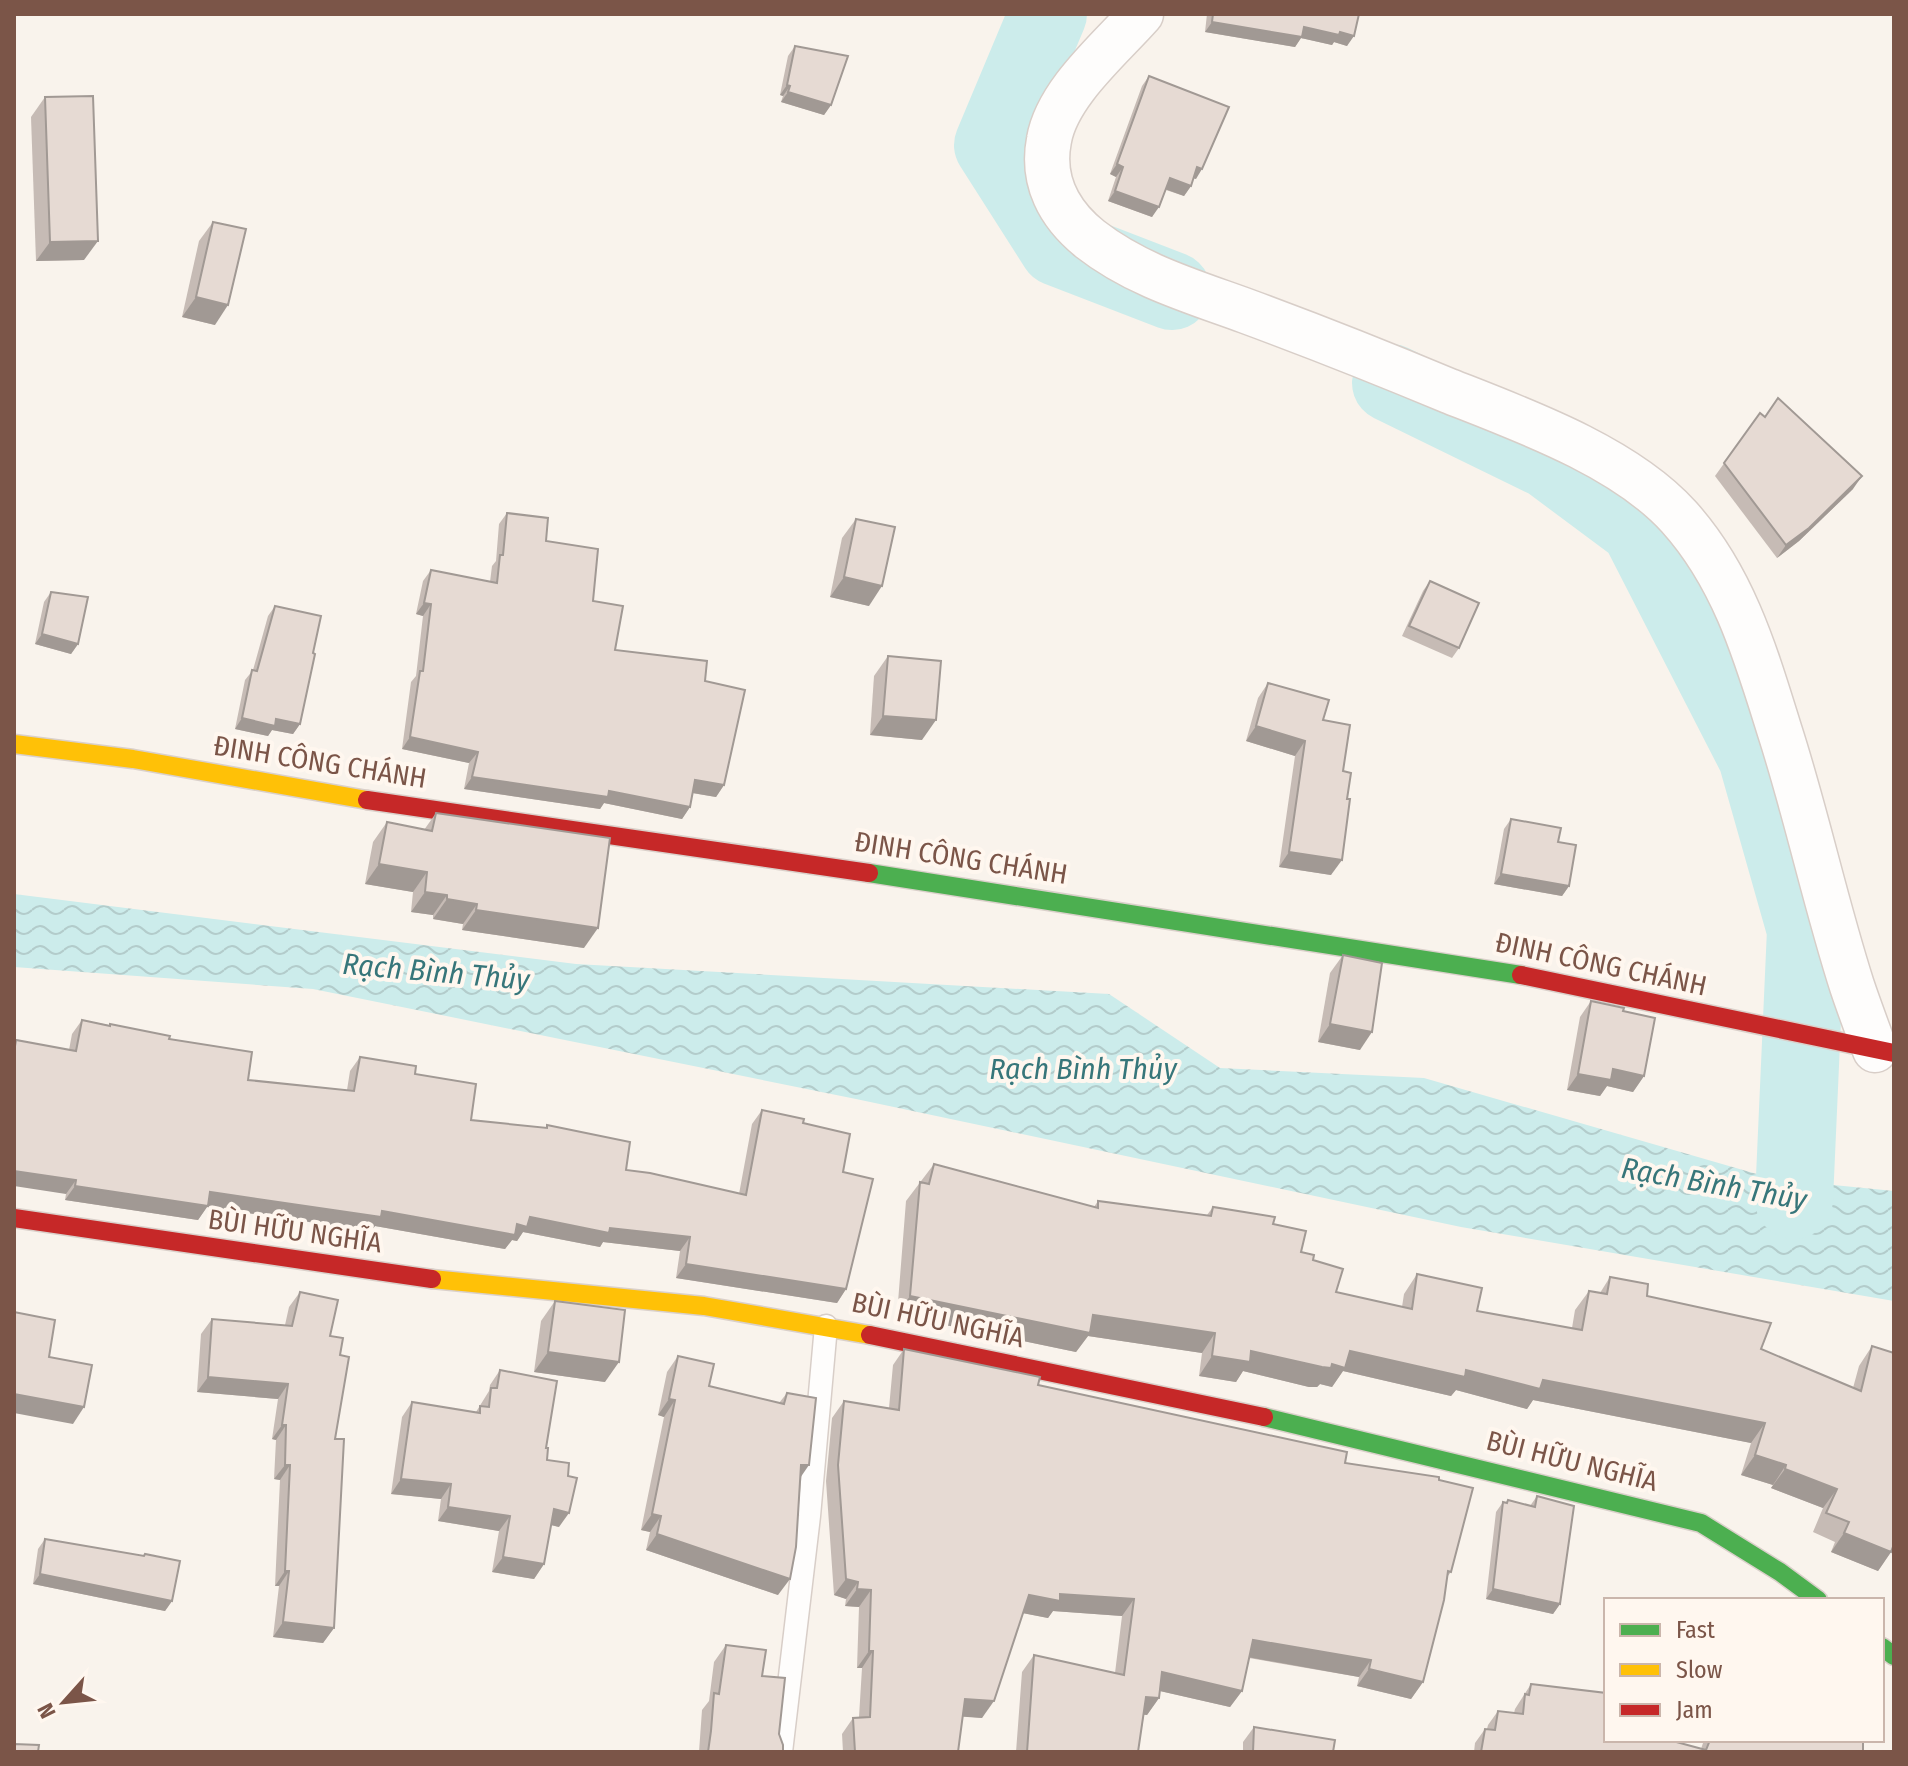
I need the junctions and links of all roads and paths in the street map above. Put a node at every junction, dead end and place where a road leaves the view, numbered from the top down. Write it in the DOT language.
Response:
graph roads {
  1 [pos="1141,14"];
  2 [pos="14,744"];
  3 [pos="1875,1050"];
  4 [pos="14,1218"];
  5 [pos="826,1326"];
  6 [pos="1815,1598"];
  7 [pos="781,1752"];
  1 -- 3 [label="street"];
  2 -- 3 [label="main road, ĐINH CÔNG CHÁNH"];
  4 -- 5 [label="main road, BÙI HỮU NGHĨA"];
  5 -- 6 [label="main road, BÙI HỮU NGHĨA"];
  5 -- 7 [label="lane"];
}
